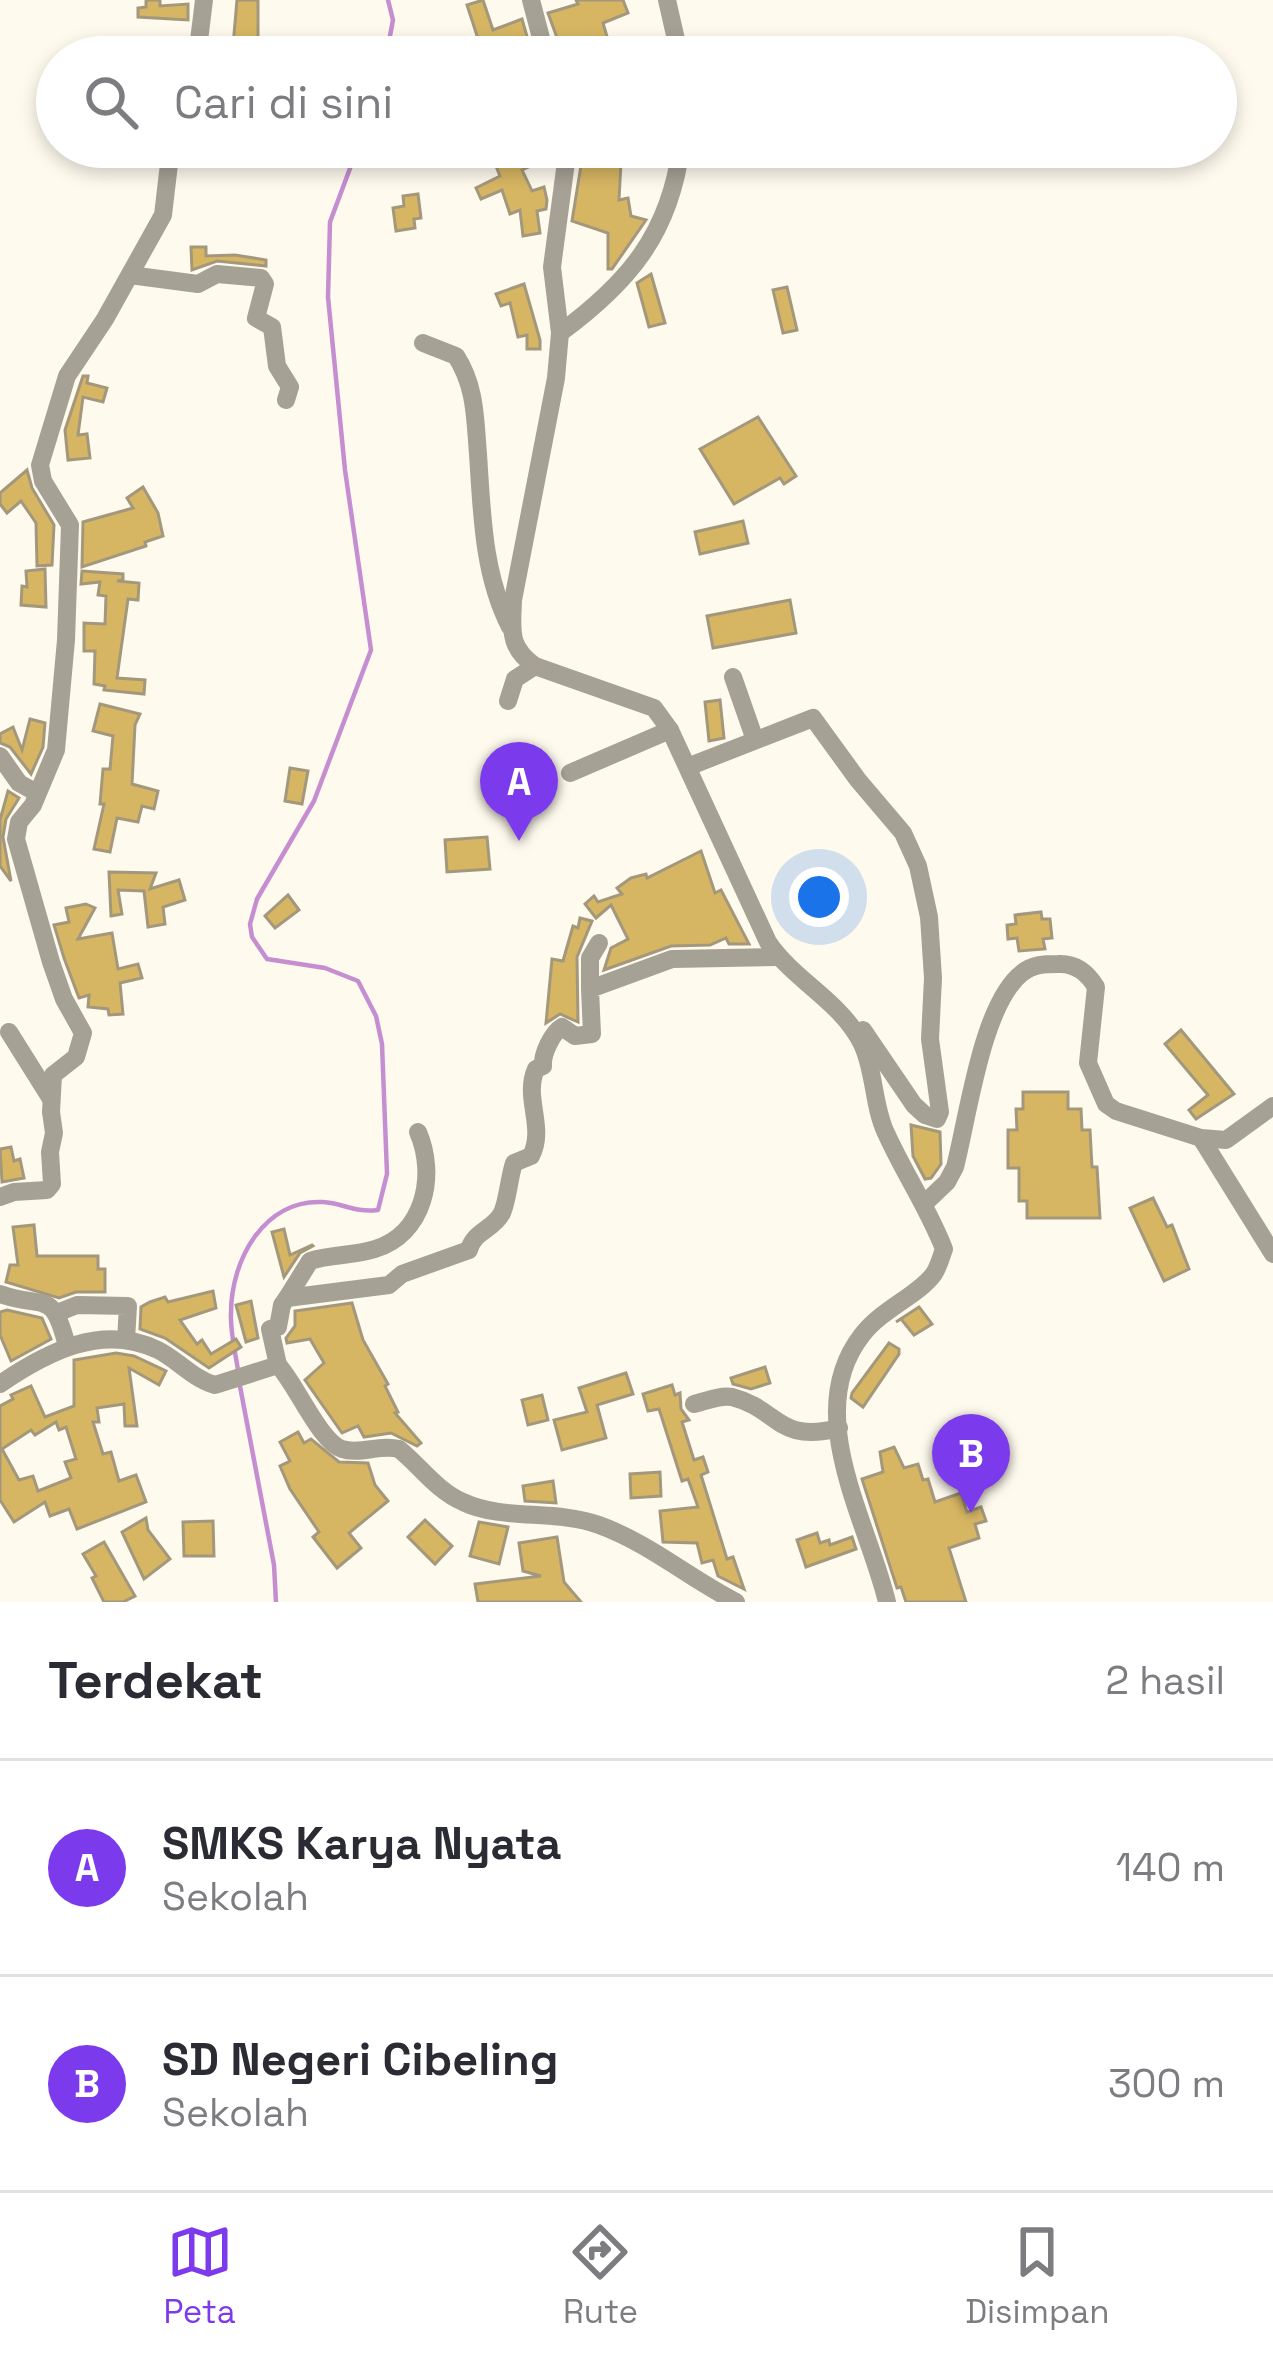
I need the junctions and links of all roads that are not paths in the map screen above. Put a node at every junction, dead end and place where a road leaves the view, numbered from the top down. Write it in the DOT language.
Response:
graph roads {
  1 [pos="204,0"];
  2 [pos="531,0"];
  3 [pos="667,0"];
  4 [pos="200,36"];
  5 [pos="540,36"];
  6 [pos="675,36"];
  7 [pos="169,168"];
  8 [pos="565,168"];
  9 [pos="676,168"];
  10 [pos="130,275"];
  11 [pos="560,334"];
  12 [pos="423,343"];
  13 [pos="286,400"];
  14 [pos="512,632"];
  15 [pos="535,666"];
  16 [pos="733,677"];
  17 [pos="508,700"];
  18 [pos="670,730"];
  19 [pos="755,740"];
  20 [pos="0,756"];
  21 [pos="690,766"];
  22 [pos="570,773"];
  23 [pos="37,793"];
  24 [pos="599,943"];
  25 [pos="778,957"];
  26 [pos="590,989"];
  27 [pos="831,1003"];
  28 [pos="9,1032"];
  29 [pos="52,1100"];
  30 [pos="1273,1106"];
  31 [pos="418,1132"];
  32 [pos="1201,1138"];
  33 [pos="0,1197"];
  34 [pos="926,1203"];
  35 [pos="1273,1254"];
  36 [pos="0,1294"];
  37 [pos="287,1298"];
  38 [pos="57,1313"];
  39 [pos="126,1340"];
  40 [pos="67,1346"];
  41 [pos="272,1366"];
  42 [pos="0,1384"];
  43 [pos="694,1404"];
  44 [pos="838,1428"];
  45 [pos="736,1602"];
  46 [pos="887,1602"];
  1 -- 4 [label="street"];
  2 -- 5 [label="street"];
  3 -- 6 [label="street"];
  7 -- 10 [label="street"];
  8 -- 11 [label="street"];
  9 -- 11 [label="street"];
  10 -- 13 [label="street"];
  10 -- 23 [label="street"];
  11 -- 14 [label="street"];
  12 -- 14 [label="street"];
  14 -- 15 [label="street"];
  15 -- 17 [label="street"];
  15 -- 18 [label="street"];
  16 -- 19 [label="street"];
  18 -- 21 [label="street"];
  18 -- 22 [label="street"];
  19 -- 21 [label="street"];
  19 -- 27 [label="street"];
  20 -- 23 [label="street"];
  21 -- 25 [label="street"];
  23 -- 29 [label="street"];
  24 -- 26 [label="street"];
  25 -- 26 [label="street"];
  25 -- 27 [label="street"];
  26 -- 37 [label="street"];
  27 -- 34 [label="street"];
  28 -- 29 [label="street"];
  29 -- 33 [label="street"];
  30 -- 32 [label="street"];
  31 -- 37 [label="street"];
  32 -- 34 [label="street"];
  32 -- 35 [label="street"];
  34 -- 44 [label="street"];
  36 -- 38 [label="street"];
  37 -- 41 [label="street"];
  38 -- 39 [label="street"];
  38 -- 40 [label="street"];
  39 -- 40 [label="street"];
  39 -- 41 [label="street"];
  40 -- 42 [label="street"];
  41 -- 45 [label="street"];
  43 -- 44 [label="street"];
  44 -- 46 [label="street"];
}
